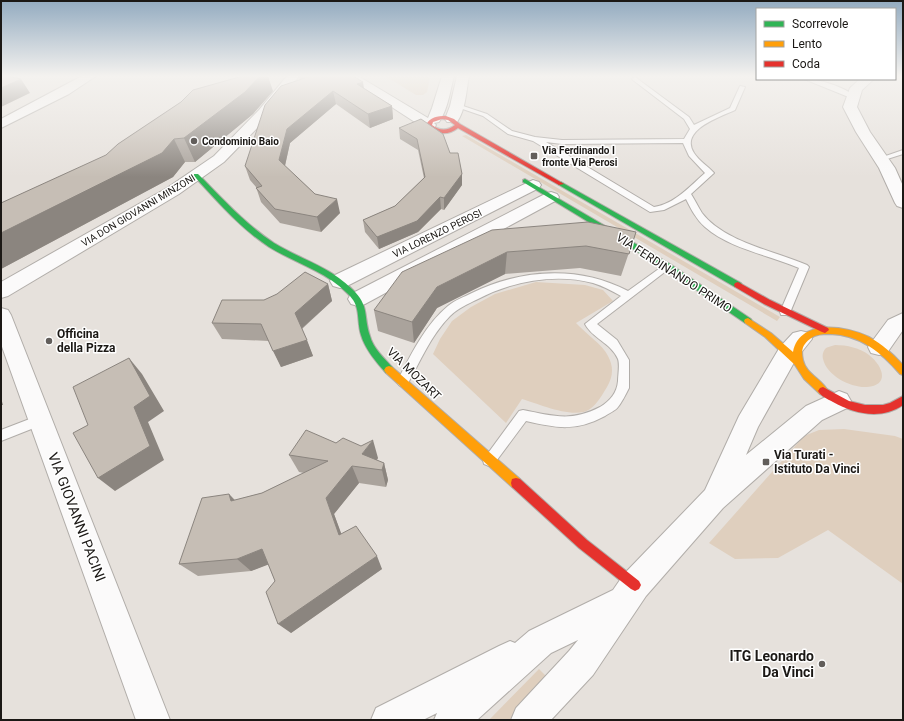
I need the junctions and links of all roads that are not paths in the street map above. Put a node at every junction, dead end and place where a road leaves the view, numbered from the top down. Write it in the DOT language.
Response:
graph roads {
  1 [pos="29,110"];
  2 [pos="266,110"];
  3 [pos="424,110"];
  4 [pos="427,110"];
  5 [pos="437,110"];
  6 [pos="448,110"];
  7 [pos="468,110"];
  8 [pos="676,110"];
  9 [pos="731,110"];
  10 [pos="851,110"];
  11 [pos="436,115"];
  12 [pos="1,124"];
  13 [pos="693,129"];
  14 [pos="441,132"];
  15 [pos="452,138"];
  16 [pos="535,139"];
  17 [pos="687,141"];
  18 [pos="903,152"];
  19 [pos="881,159"];
  20 [pos="514,174"];
  21 [pos="196,175"];
  22 [pos="533,186"];
  23 [pos="688,194"];
  24 [pos="551,197"];
  25 [pos="903,203"];
  26 [pos="666,266"];
  27 [pos="340,282"];
  28 [pos="1,291"];
  29 [pos="628,295"];
  30 [pos="358,299"];
  31 [pos="785,312"];
  32 [pos="1,315"];
  33 [pos="903,321"];
  34 [pos="825,330"];
  35 [pos="879,347"];
  36 [pos="795,351"];
  37 [pos="903,372"];
  38 [pos="403,382"];
  39 [pos="839,400"];
  40 [pos="903,400"];
  41 [pos="879,410"];
  42 [pos="891,416"];
  43 [pos="40,420"];
  44 [pos="1,436"];
  45 [pos="489,460"];
  46 [pos="714,499"];
  47 [pos="631,592"];
  48 [pos="540,642"];
  49 [pos="153,720"];
  50 [pos="388,720"];
  51 [pos="451,720"];
  52 [pos="528,720"];
  1 -- 12 [label="street"];
  2 -- 21 [label="street, VIA DON GIOVANNI MINZONI"];
  3 -- 11 [label="street, VIA FERDINANDO PRIMO"];
  4 -- 11 [label="street, VIA FERDINANDO PRIMO"];
  5 -- 11 [label="street"];
  6 -- 11 [label="street"];
  7 -- 16 [label="lane"];
  8 -- 13 [label="lane"];
  9 -- 13 [label="lane"];
  10 -- 19 [label="street"];
  11 -- 14 [label="street"];
  11 -- 14 [label="street"];
  11 -- 31 [label="street, VIA FERDINANDO PRIMO"];
  13 -- 17 [label="lane"];
  14 -- 15 [label="street"];
  16 -- 17 [label="lane"];
  16 -- 23 [label="lane"];
  17 -- 23 [label="lane"];
  18 -- 19 [label="lane"];
  19 -- 25 [label="street"];
  20 -- 22 [label="street, VIA FERDINANDO PRIMO"];
  21 -- 27 [label="street"];
  21 -- 28 [label="street, VIA DON GIOVANNI MINZONI"];
  22 -- 24 [label="street, VIA FERDINANDO PRIMO"];
  22 -- 27 [label="street, VIA LORENZO PEROSI"];
  23 -- 31 [label="lane"];
  24 -- 26 [label="street, VIA FERDINANDO PRIMO"];
  24 -- 30 [label="street, VIA LORENZO PEROSI"];
  26 -- 29 [label="lane"];
  26 -- 36 [label="street, VIA FERDINANDO PRIMO"];
  27 -- 30 [label="street"];
  29 -- 38 [label="lane"];
  29 -- 45 [label="lane"];
  30 -- 38 [label="street, VIA MOZART"];
  31 -- 34 [label="street, VIA FERDINANDO PRIMO"];
  32 -- 43 [label="street, VIA GIOVANNI PACINI"];
  33 -- 35 [label="street"];
  34 -- 35 [label="street"];
  34 -- 36 [label="street"];
  35 -- 37 [label="street"];
  36 -- 39 [label="street, VIA FERDINANDO PRIMO"];
  36 -- 46 [label="street"];
  38 -- 45 [label="street, VIA MOZART"];
  39 -- 41 [label="street, VIA FERDINANDO PRIMO"];
  39 -- 46 [label="street"];
  40 -- 41 [label="street"];
  41 -- 42 [label="street"];
  43 -- 44 [label="lane"];
  43 -- 49 [label="street, VIA GIOVANNI PACINI"];
  45 -- 47 [label="street, VIA MOZART"];
  46 -- 47 [label="street"];
  47 -- 48 [label="street"];
  47 -- 52 [label="street"];
  48 -- 50 [label="street"];
  48 -- 51 [label="street"];
}
